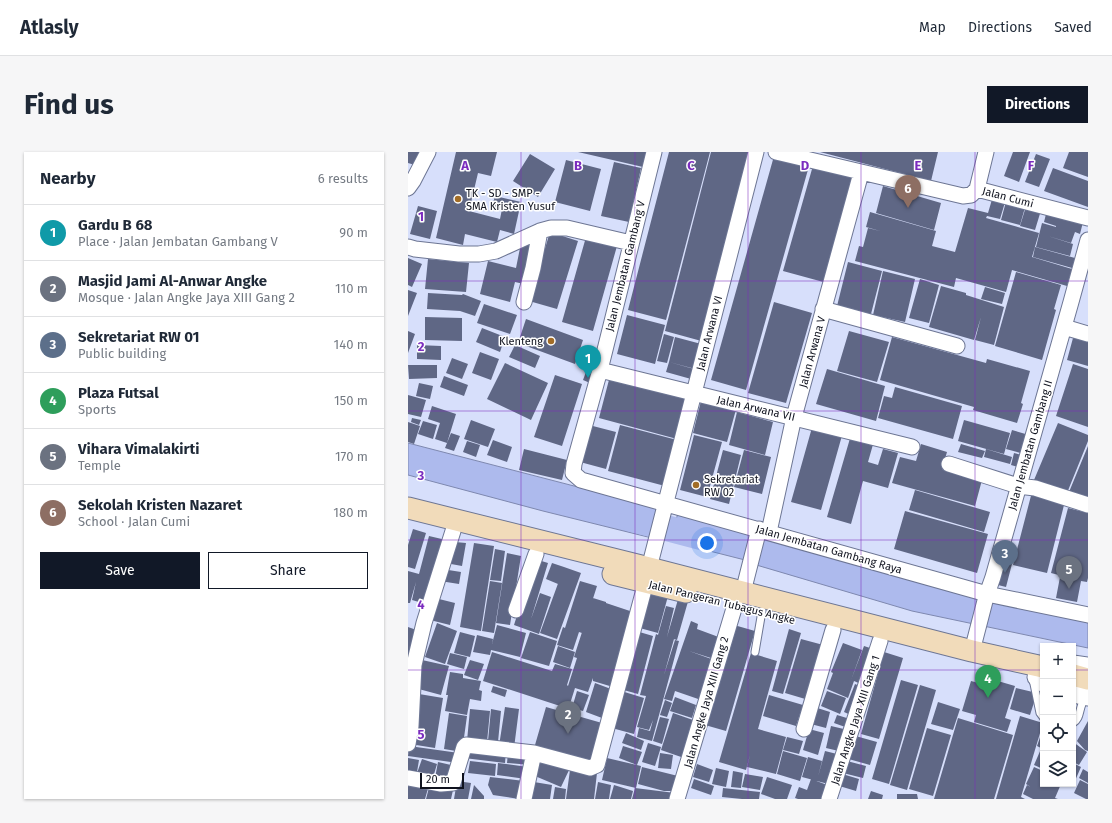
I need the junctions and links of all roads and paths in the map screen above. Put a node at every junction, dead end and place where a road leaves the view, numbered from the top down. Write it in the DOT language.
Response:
graph roads {
  1 [pos="428,152"];
  2 [pos="654,152"];
  3 [pos="756,152"];
  4 [pos="776,152"];
  5 [pos="986,152"];
  6 [pos="861,172"];
  7 [pos="408,188"];
  8 [pos="977,188"];
  9 [pos="1088,218"];
  10 [pos="540,231"];
  11 [pos="1088,240"];
  12 [pos="631,243"];
  13 [pos="408,247"];
  14 [pos="524,302"];
  15 [pos="823,309"];
  16 [pos="1064,327"];
  17 [pos="1088,334"];
  18 [pos="957,346"];
  19 [pos="600,370"];
  20 [pos="694,394"];
  21 [pos="794,417"];
  22 [pos="912,447"];
  23 [pos="949,464"];
  24 [pos="573,474"];
  25 [pos="1018,486"];
  26 [pos="1088,505"];
  27 [pos="408,508"];
  28 [pos="664,509"];
  29 [pos="408,519"];
  30 [pos="453,531"];
  31 [pos="761,534"];
  32 [pos="536,554"];
  33 [pos="647,575"];
  34 [pos="741,593"];
  35 [pos="987,596"];
  36 [pos="516,610"];
  37 [pos="762,611"];
  38 [pos="1088,615"];
  39 [pos="833,630"];
  40 [pos="880,641"];
  41 [pos="974,641"];
  42 [pos="755,652"];
  43 [pos="1076,665"];
  44 [pos="1088,667"];
  45 [pos="1039,672"];
  46 [pos="1076,676"];
  47 [pos="1088,679"];
  48 [pos="1076,682"];
  49 [pos="1088,684"];
  50 [pos="411,689"];
  51 [pos="1076,694"];
  52 [pos="1088,696"];
  53 [pos="1041,715"];
  54 [pos="1076,722"];
  55 [pos="804,729"];
  56 [pos="408,744"];
  57 [pos="534,753"];
  58 [pos="408,778"];
  59 [pos="524,799"];
  60 [pos="677,799"];
  61 [pos="829,799"];
  1 -- 7 [label="street"];
  2 -- 12 [label="street, Jalan Jembatan Gambang V"];
  3 -- 20 [label="street, Jalan Arwana VI"];
  4 -- 6 [label="street, Jalan Cumi"];
  5 -- 8 [label="street"];
  6 -- 8 [label="street, Jalan Cumi"];
  6 -- 15 [label="street, Jalan Arwana V"];
  8 -- 9 [label="street, Jalan Cumi"];
  10 -- 12 [label="street"];
  10 -- 13 [label="street"];
  10 -- 14 [label="street"];
  11 -- 16 [label="street, Jalan Jembatan Gambang II"];
  12 -- 19 [label="street, Jalan Jembatan Gambang V"];
  15 -- 18 [label="street"];
  15 -- 21 [label="street, Jalan Arwana V"];
  16 -- 17 [label="street"];
  16 -- 25 [label="street, Jalan Jembatan Gambang II"];
  19 -- 20 [label="street, Jalan Arwana VII"];
  19 -- 24 [label="street, Jalan Jembatan Gambang V"];
  20 -- 21 [label="street, Jalan Arwana VII"];
  20 -- 28 [label="street, Jalan Arwana VI"];
  21 -- 22 [label="street, Jalan Arwana VII"];
  21 -- 31 [label="street, Jalan Arwana V"];
  23 -- 25 [label="street"];
  24 -- 28 [label="street, Jalan Jembatan Gambang Raya"];
  25 -- 26 [label="street"];
  25 -- 35 [label="street, Jalan Jembatan Gambang II"];
  27 -- 33 [label="main road, Jalan Pangeran Tubagus Angke"];
  28 -- 31 [label="street, Jalan Jembatan Gambang Raya"];
  28 -- 33 [label="street, Jalan Arwana VI"];
  29 -- 30 [label="main road, Jalan Pangeran Tubagus Angke"];
  30 -- 32 [label="main road, Jalan Pangeran Tubagus Angke"];
  30 -- 50 [label="street"];
  31 -- 34 [label="street, Jalan Angke Jaya XIII Gang 2"];
  31 -- 35 [label="street, Jalan Jembatan Gambang Raya"];
  32 -- 33 [label="main road, Jalan Pangeran Tubagus Angke"];
  32 -- 36 [label="street"];
  33 -- 34 [label="main road, Jalan Pangeran Tubagus Angke"];
  33 -- 57 [label="street, Jalan Arwana VI"];
  34 -- 37 [label="main road, Jalan Pangeran Tubagus Angke"];
  34 -- 41 [label="main road, Jalan Pangeran Tubagus Angke"];
  34 -- 60 [label="street, Jalan Angke Jaya XIII Gang 2"];
  35 -- 38 [label="street, Jalan Jembatan Gambang Raya"];
  35 -- 41 [label="street, Jalan Jembatan Gambang II"];
  37 -- 39 [label="main road, Jalan Pangeran Tubagus Angke"];
  37 -- 42 [label="lane"];
  39 -- 40 [label="main road, Jalan Pangeran Tubagus Angke"];
  39 -- 55 [label="street"];
  40 -- 45 [label="main road, Jalan Pangeran Tubagus Angke"];
  40 -- 61 [label="street, Jalan Angke Jaya XIII Gang 1"];
  41 -- 45 [label="main road, Jalan Pangeran Tubagus Angke"];
  43 -- 44 [label="street"];
  45 -- 53 [label="lane"];
  46 -- 47 [label="main road"];
  48 -- 49 [label="main road"];
  50 -- 56 [label="street"];
  51 -- 52 [label="street"];
  52 -- 54 [label="lane"];
  57 -- 58 [label="street"];
  57 -- 59 [label="street"];
}
